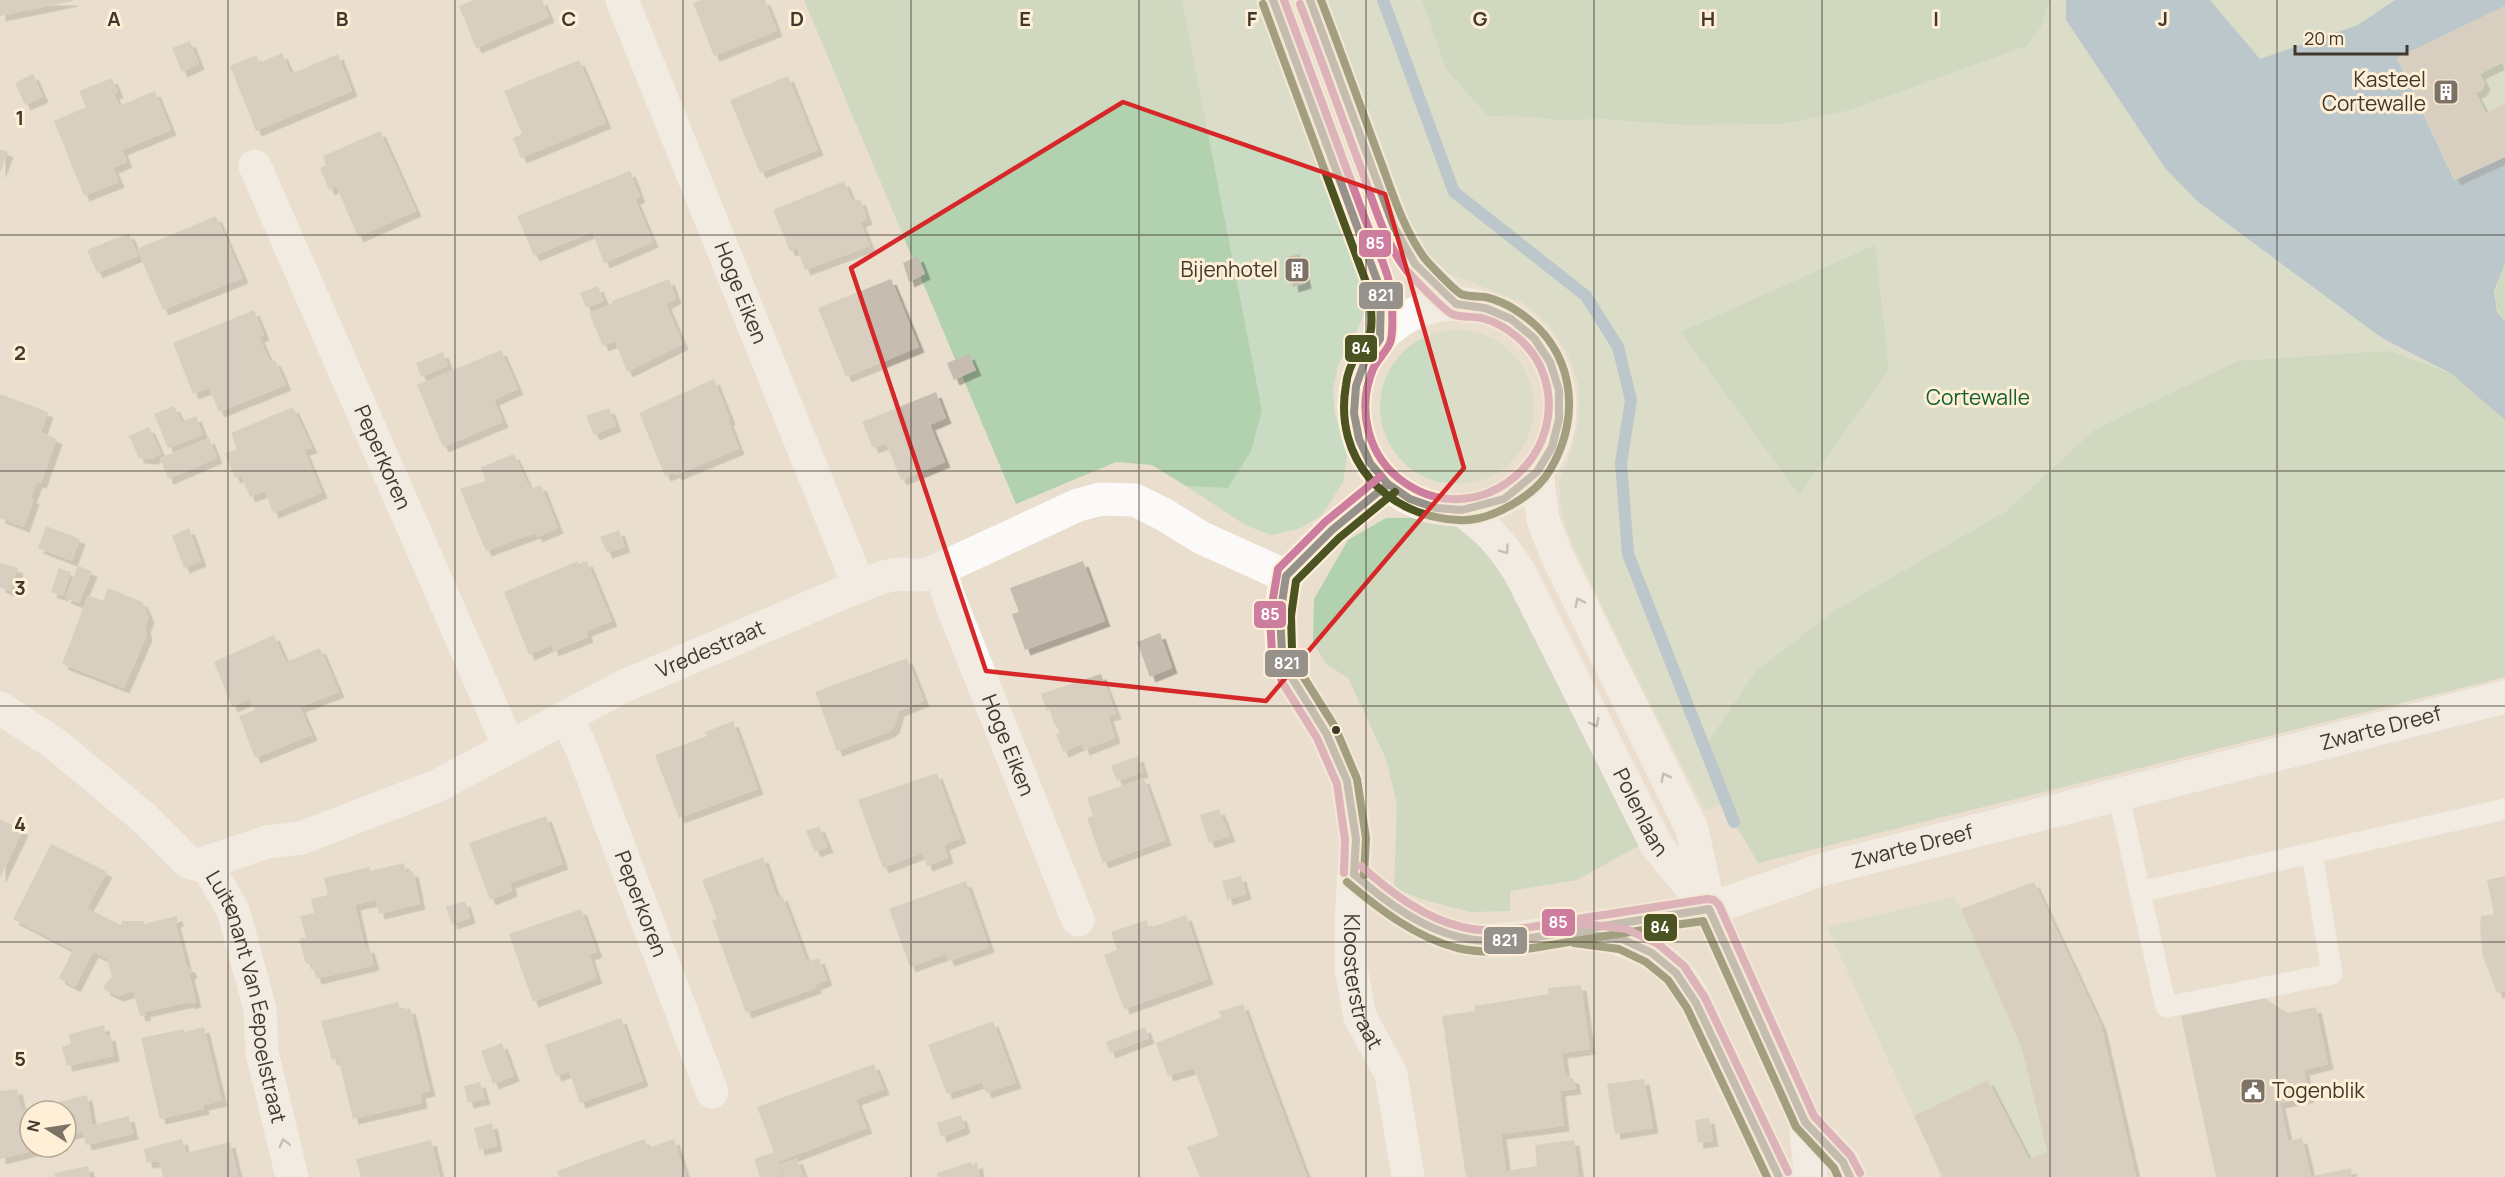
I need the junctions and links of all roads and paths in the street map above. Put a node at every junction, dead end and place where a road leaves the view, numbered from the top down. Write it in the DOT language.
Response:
graph roads {
  1 [pos="622,0"];
  2 [pos="1273,0"];
  3 [pos="1310,0"];
  4 [pos="255,166"];
  5 [pos="1456,304"];
  6 [pos="1380,339"];
  7 [pos="1537,472"];
  8 [pos="1388,484"];
  9 [pos="1462,510"];
  10 [pos="940,569"];
  11 [pos="1286,576"];
  12 [pos="859,586"];
  13 [pos="2505,697"];
  14 [pos="0,708"];
  15 [pos="567,717"];
  16 [pos="509,747"];
  17 [pos="2119,797"];
  18 [pos="2505,809"];
  19 [pos="2312,853"];
  20 [pos="206,864"];
  21 [pos="1354,874"];
  22 [pos="2140,892"];
  23 [pos="1709,909"];
  24 [pos="1078,920"];
  25 [pos="1555,933"];
  26 [pos="712,1092"];
  27 [pos="1805,1122"];
  28 [pos="292,1177"];
  29 [pos="1408,1177"];
  30 [pos="1779,1177"];
  31 [pos="1811,1177"];
  32 [pos="1850,1177"];
  1 -- 12 [label="street, Hoge Eiken"];
  2 -- 6 [label="street"];
  3 -- 5 [label="street"];
  4 -- 16 [label="street, Peperkoren"];
  5 -- 6 [label="street"];
  5 -- 7 [label="street"];
  6 -- 8 [label="street"];
  7 -- 9 [label="street"];
  23 -- 7 [label="street, Polenlaan, one-way"];
  8 -- 9 [label="street"];
  8 -- 11 [label="street"];
  9 -- 23 [label="street, Polenlaan, one-way"];
  10 -- 11 [label="street, Vredestraat"];
  10 -- 12 [label="street, Vredestraat"];
  10 -- 24 [label="street, Hoge Eiken"];
  11 -- 21 [label="street, Kloosterstraat"];
  12 -- 15 [label="street, Vredestraat"];
  13 -- 17 [label="street, Zwarte Dreef"];
  14 -- 20 [label="street, Luitenant Van Eepoelstraat"];
  15 -- 16 [label="street, Vredestraat"];
  15 -- 26 [label="street, Peperkoren"];
  16 -- 20 [label="street, Vredestraat"];
  17 -- 22 [label="lane"];
  17 -- 23 [label="street, Zwarte Dreef"];
  18 -- 19 [label="lane"];
  19 -- 22 [label="lane"];
  19 -- 22 [label="lane"];
  28 -- 20 [label="street, Luitenant Van Eepoelstraat, one-way"];
  21 -- 25 [label="street"];
  21 -- 29 [label="street, Kloosterstraat"];
  23 -- 25 [label="lane"];
  23 -- 27 [label="street, Polenlaan"];
  25 -- 30 [label="street"];
  27 -- 31 [label="street, Polenlaan"];
  27 -- 32 [label="street, Polenlaan"];
}
